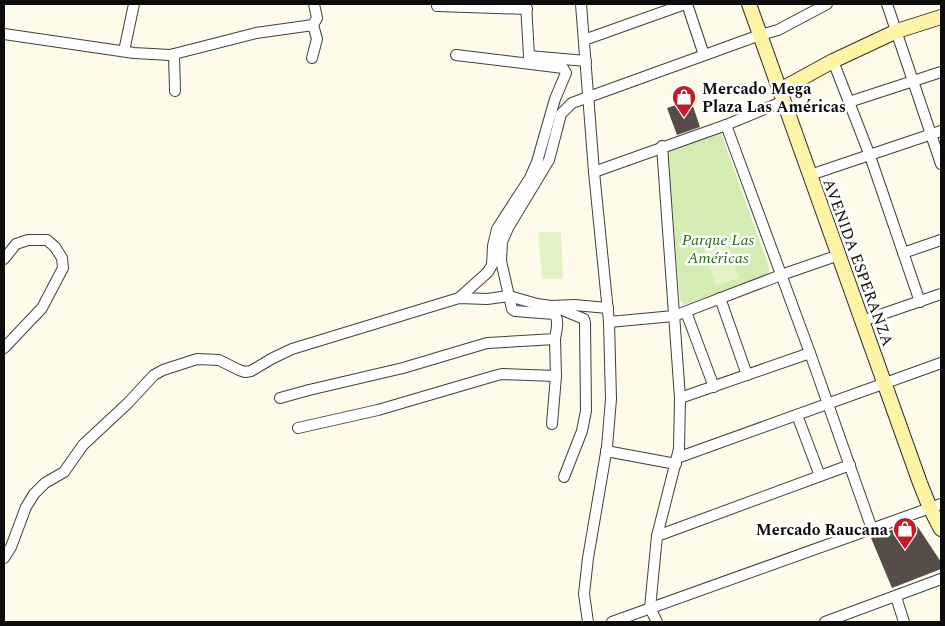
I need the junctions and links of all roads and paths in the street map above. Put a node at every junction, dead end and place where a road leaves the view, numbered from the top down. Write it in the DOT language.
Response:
graph roads {
  1 [pos="134,4"];
  2 [pos="314,4"];
  3 [pos="581,4"];
  4 [pos="686,4"];
  5 [pos="749,4"];
  6 [pos="827,4"];
  7 [pos="888,4"];
  8 [pos="438,6"];
  9 [pos="526,6"];
  10 [pos="941,17"];
  11 [pos="313,25"];
  12 [pos="897,32"];
  13 [pos="4,34"];
  14 [pos="760,35"];
  15 [pos="584,40"];
  16 [pos="124,51"];
  17 [pos="174,54"];
  18 [pos="456,55"];
  19 [pos="704,55"];
  20 [pos="312,58"];
  21 [pos="528,59"];
  22 [pos="586,61"];
  23 [pos="834,61"];
  24 [pos="941,72"];
  25 [pos="913,82"];
  26 [pos="175,90"];
  27 [pos="782,96"];
  28 [pos="588,98"];
  29 [pos="849,102"];
  30 [pos="726,125"];
  31 [pos="936,132"];
  32 [pos="662,146"];
  33 [pos="870,156"];
  34 [pos="941,164"];
  35 [pos="594,172"];
  36 [pos="810,175"];
  37 [pos="941,240"];
  38 [pos="904,253"];
  39 [pos="839,255"];
  40 [pos="4,259"];
  41 [pos="781,275"];
  42 [pos="941,294"];
  43 [pos="509,296"];
  44 [pos="459,298"];
  45 [pos="720,298"];
  46 [pos="920,302"];
  47 [pos="551,306"];
  48 [pos="608,308"];
  49 [pos="686,312"];
  50 [pos="674,316"];
  51 [pos="862,321"];
  52 [pos="609,322"];
  53 [pos="554,339"];
  54 [pos="4,348"];
  55 [pos="810,353"];
  56 [pos="941,364"];
  57 [pos="747,375"];
  58 [pos="556,376"];
  59 [pos="884,383"];
  60 [pos="714,387"];
  61 [pos="280,398"];
  62 [pos="680,398"];
  63 [pos="827,404"];
  64 [pos="798,415"];
  65 [pos="552,424"];
  66 [pos="298,428"];
  67 [pos="606,452"];
  68 [pos="677,461"];
  69 [pos="850,466"];
  70 [pos="820,476"];
  71 [pos="564,477"];
  72 [pos="936,506"];
  73 [pos="872,529"];
  74 [pos="941,529"];
  75 [pos="657,536"];
  76 [pos="4,558"];
  77 [pos="941,579"];
  78 [pos="896,597"];
  79 [pos="650,608"];
  80 [pos="588,622"];
  81 [pos="612,622"];
  82 [pos="657,622"];
  83 [pos="826,622"];
  84 [pos="904,622"];
  1 -- 16 [label="street"];
  2 -- 11 [label="street"];
  3 -- 15 [label="street"];
  4 -- 15 [label="street"];
  4 -- 19 [label="street"];
  5 -- 14 [label="street, AVENIDA ESPERANZA"];
  6 -- 14 [label="street"];
  7 -- 12 [label="street"];
  8 -- 9 [label="street"];
  9 -- 21 [label="street"];
  10 -- 12 [label="street"];
  11 -- 17 [label="street"];
  11 -- 20 [label="street"];
  12 -- 23 [label="street"];
  12 -- 25 [label="street"];
  13 -- 16 [label="street"];
  14 -- 19 [label="street"];
  14 -- 27 [label="street, AVENIDA ESPERANZA"];
  15 -- 22 [label="street"];
  16 -- 17 [label="street"];
  17 -- 26 [label="street"];
  18 -- 21 [label="street"];
  19 -- 28 [label="street"];
  21 -- 22 [label="street"];
  21 -- 44 [label="street"];
  22 -- 28 [label="street"];
  23 -- 27 [label="street"];
  23 -- 29 [label="street"];
  24 -- 25 [label="street"];
  25 -- 29 [label="street"];
  25 -- 31 [label="street"];
  27 -- 30 [label="street"];
  27 -- 36 [label="street, AVENIDA ESPERANZA"];
  28 -- 35 [label="street"];
  28 -- 43 [label="street"];
  29 -- 33 [label="street"];
  30 -- 32 [label="street"];
  30 -- 41 [label="street"];
  31 -- 33 [label="street"];
  31 -- 34 [label="street"];
  32 -- 35 [label="street"];
  32 -- 50 [label="street"];
  33 -- 36 [label="street"];
  33 -- 38 [label="street"];
  35 -- 48 [label="street"];
  36 -- 39 [label="street, AVENIDA ESPERANZA"];
  37 -- 38 [label="street"];
  38 -- 46 [label="street"];
  39 -- 41 [label="street"];
  39 -- 51 [label="street, AVENIDA ESPERANZA"];
  40 -- 54 [label="street"];
  41 -- 45 [label="street"];
  41 -- 55 [label="street"];
  42 -- 46 [label="street"];
  43 -- 44 [label="street"];
  43 -- 47 [label="street"];
  43 -- 53 [label="street"];
  44 -- 76 [label="street"];
  45 -- 49 [label="street"];
  45 -- 57 [label="street"];
  46 -- 51 [label="street"];
  47 -- 48 [label="street"];
  47 -- 71 [label="street"];
  48 -- 52 [label="street"];
  49 -- 50 [label="street"];
  49 -- 60 [label="street"];
  50 -- 52 [label="street"];
  50 -- 62 [label="street"];
  51 -- 59 [label="street, AVENIDA ESPERANZA"];
  52 -- 67 [label="street"];
  53 -- 58 [label="street"];
  53 -- 61 [label="street"];
  55 -- 57 [label="street"];
  55 -- 63 [label="street"];
  56 -- 59 [label="street"];
  57 -- 60 [label="street"];
  58 -- 65 [label="street"];
  58 -- 66 [label="street"];
  59 -- 63 [label="street"];
  59 -- 72 [label="street, AVENIDA ESPERANZA"];
  60 -- 62 [label="street"];
  62 -- 68 [label="street"];
  63 -- 64 [label="street"];
  63 -- 69 [label="street"];
  64 -- 68 [label="street"];
  64 -- 70 [label="street"];
  67 -- 68 [label="street"];
  67 -- 80 [label="street"];
  68 -- 75 [label="street"];
  69 -- 70 [label="street"];
  69 -- 73 [label="street"];
  70 -- 75 [label="street"];
  72 -- 73 [label="street"];
  72 -- 74 [label="street, AVENIDA ESPERANZA"];
  73 -- 79 [label="street"];
  75 -- 79 [label="street"];
  77 -- 78 [label="street"];
  78 -- 83 [label="street"];
  78 -- 84 [label="street"];
  79 -- 81 [label="street"];
  79 -- 82 [label="street"];
}
